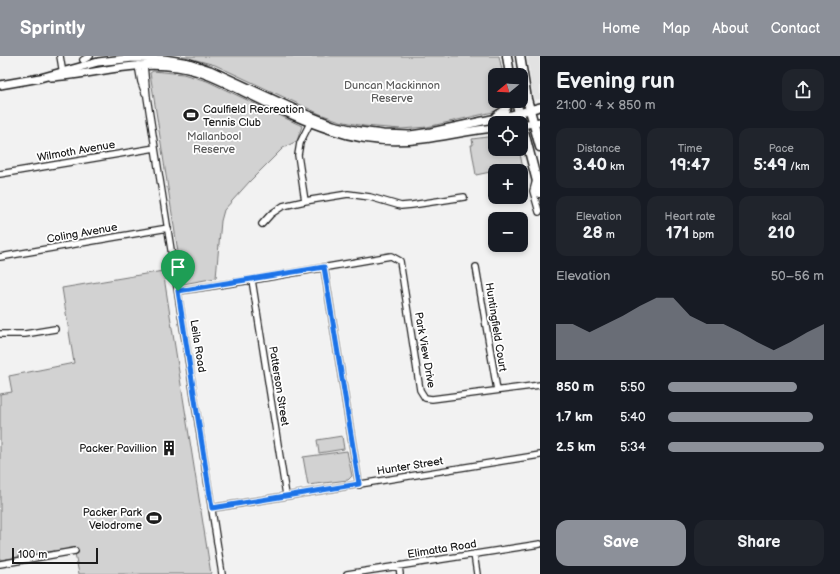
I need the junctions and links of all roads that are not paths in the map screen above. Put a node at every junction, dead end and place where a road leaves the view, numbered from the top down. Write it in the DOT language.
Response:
graph roads {
  1 [pos="62,56"];
  2 [pos="90,56"];
  3 [pos="507,56"];
  4 [pos="520,56"];
  5 [pos="126,57"];
  6 [pos="153,57"];
  7 [pos="83,60"];
  8 [pos="142,60"];
  9 [pos="509,68"];
  10 [pos="64,73"];
  11 [pos="0,85"];
  12 [pos="540,107"];
  13 [pos="506,108"];
  14 [pos="518,108"];
  15 [pos="530,109"];
  16 [pos="519,113"];
  17 [pos="496,116"];
  18 [pos="506,116"];
  19 [pos="520,116"];
  20 [pos="312,120"];
  21 [pos="488,120"];
  22 [pos="537,123"];
  23 [pos="488,129"];
  24 [pos="540,144"];
  25 [pos="528,146"];
  26 [pos="155,148"];
  27 [pos="0,174"];
  28 [pos="536,180"];
  29 [pos="540,193"];
  30 [pos="464,197"];
  31 [pos="305,201"];
  32 [pos="539,211"];
  33 [pos="540,220"];
  34 [pos="262,224"];
  35 [pos="168,228"];
  36 [pos="0,258"];
  37 [pos="324,267"];
  38 [pos="476,267"];
  39 [pos="252,280"];
  40 [pos="178,291"];
  41 [pos="55,329"];
  42 [pos="0,334"];
  43 [pos="540,385"];
  44 [pos="497,390"];
  45 [pos="540,455"];
  46 [pos="359,484"];
  47 [pos="286,496"];
  48 [pos="212,508"];
  49 [pos="540,544"];
  50 [pos="75,551"];
  51 [pos="474,554"];
  52 [pos="0,564"];
  53 [pos="399,566"];
  54 [pos="222,574"];
  55 [pos="347,574"];
  56 [pos="400,574"];
  57 [pos="477,574"];
  1 -- 10 [label="street"];
  2 -- 7 [label="street"];
  3 -- 9 [label="highway"];
  4 -- 15 [label="highway"];
  5 -- 8 [label="main road"];
  5 -- 10 [label="main road"];
  6 -- 8 [label="main road"];
  6 -- 20 [label="main road"];
  8 -- 10 [label="main road"];
  8 -- 20 [label="main road"];
  8 -- 26 [label="street, Leila Road"];
  10 -- 11 [label="main road"];
  12 -- 15 [label="main road"];
  13 -- 17 [label="main road"];
  14 -- 16 [label="highway"];
  15 -- 16 [label="main road"];
  15 -- 22 [label="highway"];
  16 -- 18 [label="main road"];
  16 -- 19 [label="highway"];
  20 -- 21 [label="main road"];
  20 -- 23 [label="main road"];
  20 -- 31 [label="street"];
  22 -- 24 [label="highway"];
  25 -- 28 [label="highway"];
  26 -- 27 [label="street, Wilmoth Avenue"];
  26 -- 35 [label="street, Leila Road"];
  28 -- 29 [label="highway"];
  28 -- 32 [label="street"];
  30 -- 31 [label="street"];
  31 -- 34 [label="street"];
  32 -- 33 [label="street"];
  35 -- 36 [label="street, Coling Avenue"];
  35 -- 40 [label="street, Leila Road"];
  37 -- 39 [label="street"];
  37 -- 44 [label="street, Park View Drive"];
  37 -- 46 [label="street"];
  38 -- 44 [label="street, Huntingfield Court"];
  39 -- 40 [label="street"];
  39 -- 47 [label="street, Patterson Street"];
  40 -- 48 [label="street, Leila Road"];
  41 -- 42 [label="street"];
  43 -- 44 [label="street, Park View Drive"];
  45 -- 46 [label="street, Hunter Street"];
  46 -- 47 [label="street, Hunter Street"];
  47 -- 48 [label="street, Hunter Street"];
  48 -- 54 [label="street, Leila Road"];
  49 -- 51 [label="street, Elimatta Road"];
  50 -- 52 [label="street"];
  51 -- 53 [label="street, Elimatta Road"];
  51 -- 57 [label="street"];
  53 -- 55 [label="street, Elimatta Road"];
  53 -- 56 [label="street"];
}
